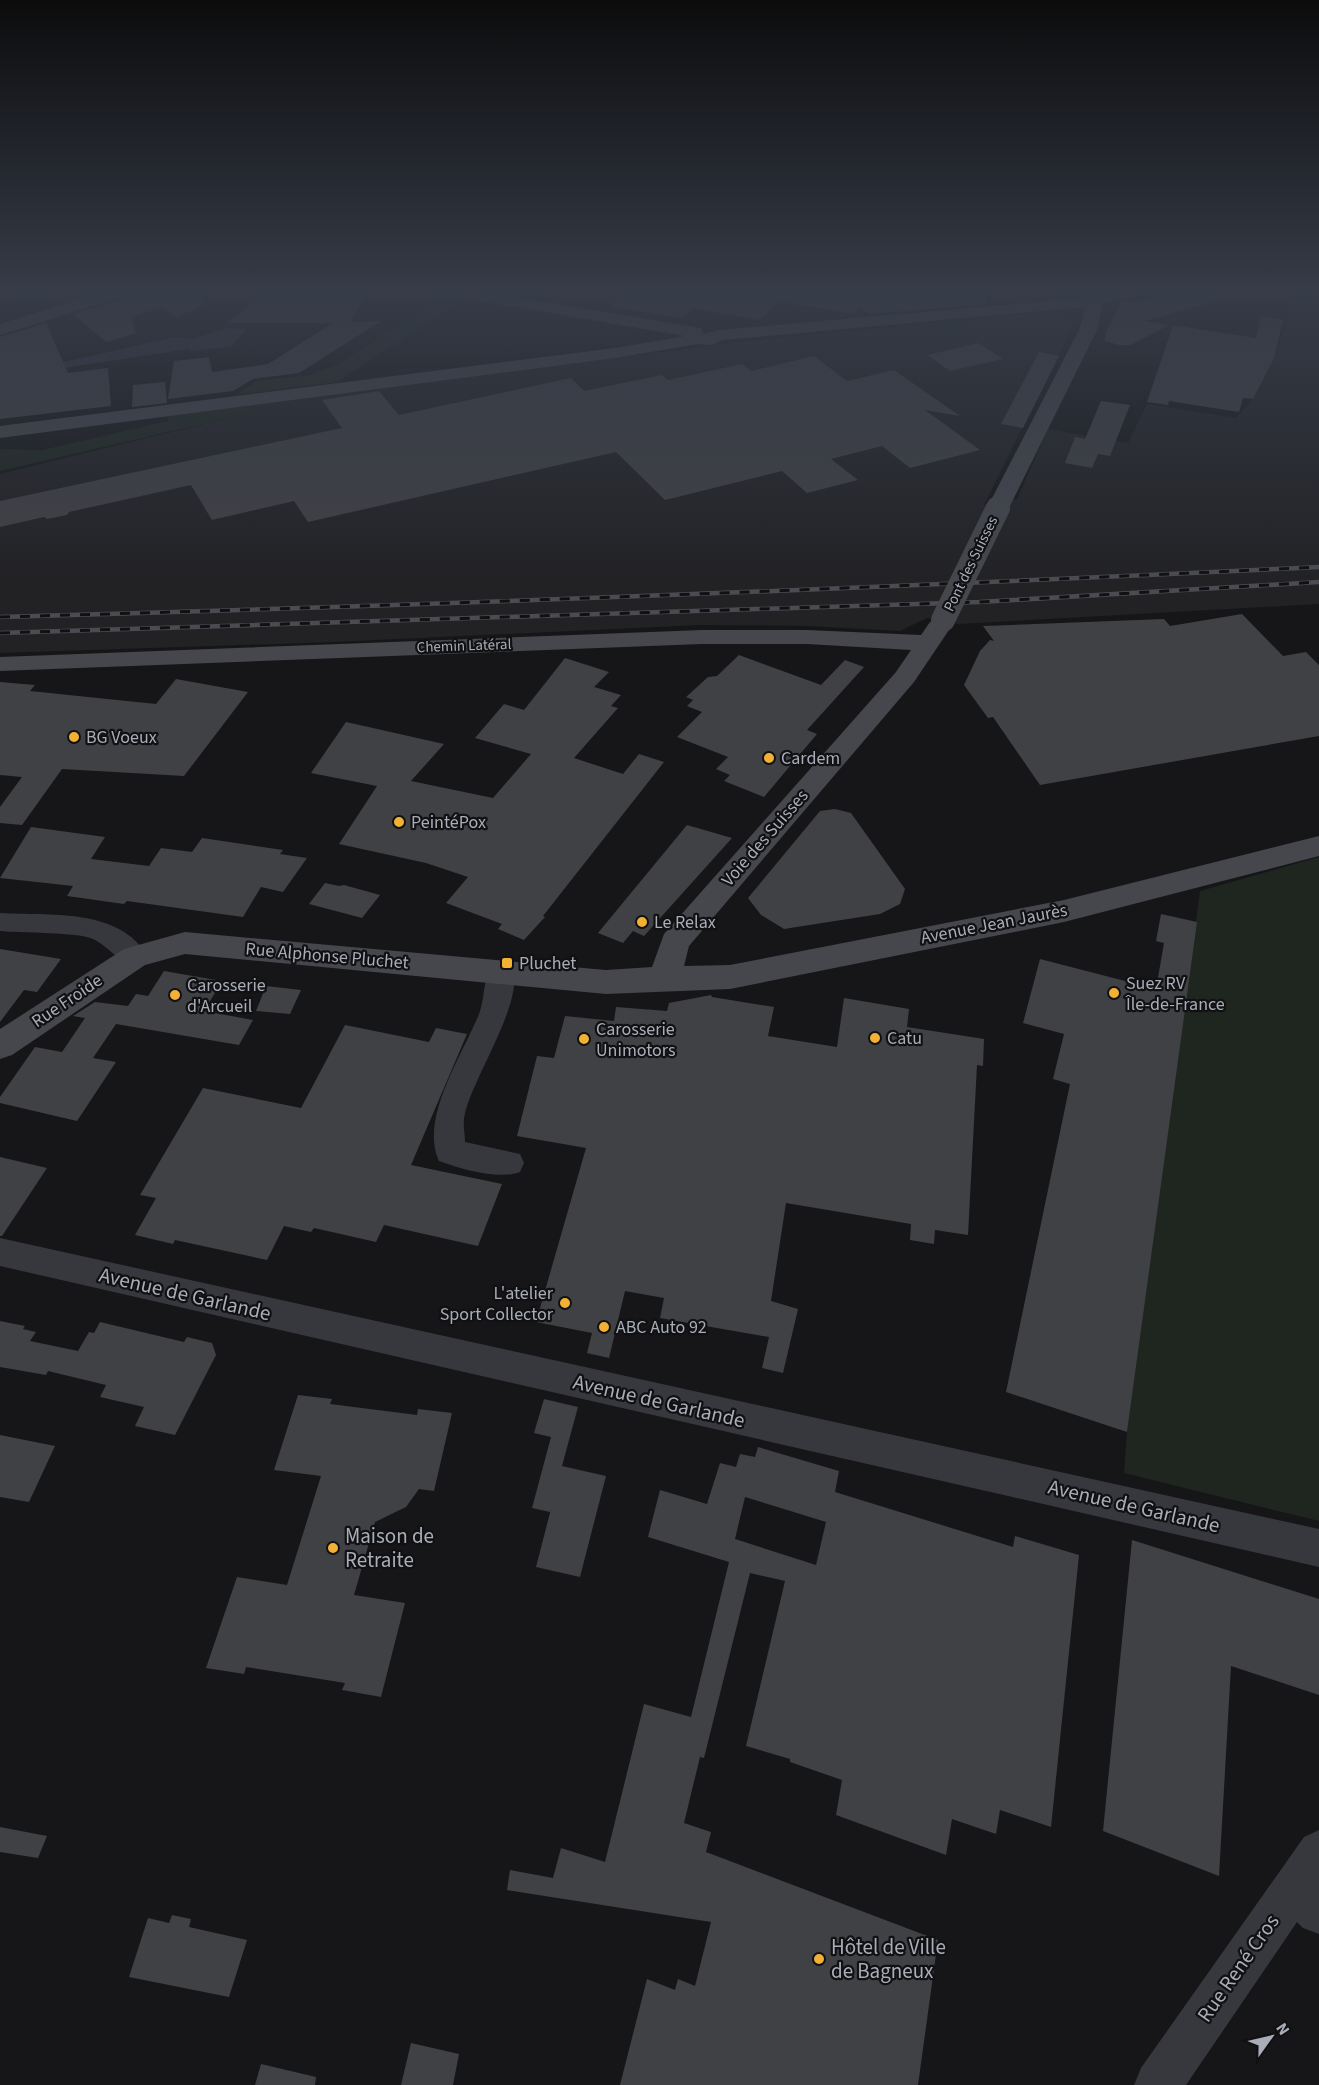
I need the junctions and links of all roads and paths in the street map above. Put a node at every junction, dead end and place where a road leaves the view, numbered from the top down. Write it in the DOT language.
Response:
graph roads {
  1 [pos="352,387"];
  2 [pos="1059,387"];
  3 [pos="0,432"];
  4 [pos="943,620"];
  5 [pos="928,643"];
  6 [pos="0,664"];
  7 [pos="1319,846"];
  8 [pos="0,922"];
  9 [pos="135,957"];
  10 [pos="501,972"];
  11 [pos="665,978"];
  12 [pos="0,1046"];
  13 [pos="509,1164"];
  14 [pos="0,1252"];
  15 [pos="1319,1548"];
  16 [pos="1311,1884"];
  17 [pos="1158,2085"];
  1 -- 3 [label="street"];
  2 -- 4 [label="street, Pont des Suisses, bridge"];
  4 -- 5 [label="street, Voie des Suisses"];
  5 -- 6 [label="street, Chemin Latéral"];
  5 -- 11 [label="street, Voie des Suisses"];
  7 -- 11 [label="street, Avenue Jean Jaurès"];
  8 -- 9 [label="street"];
  9 -- 10 [label="street, Rue Alphonse Pluchet"];
  9 -- 12 [label="street, Rue Froide"];
  10 -- 11 [label="street, Rue Alphonse Pluchet"];
  10 -- 13 [label="street"];
  14 -- 15 [label="street, Avenue de Garlande"];
  16 -- 17 [label="street, Rue René Cros"];
}
